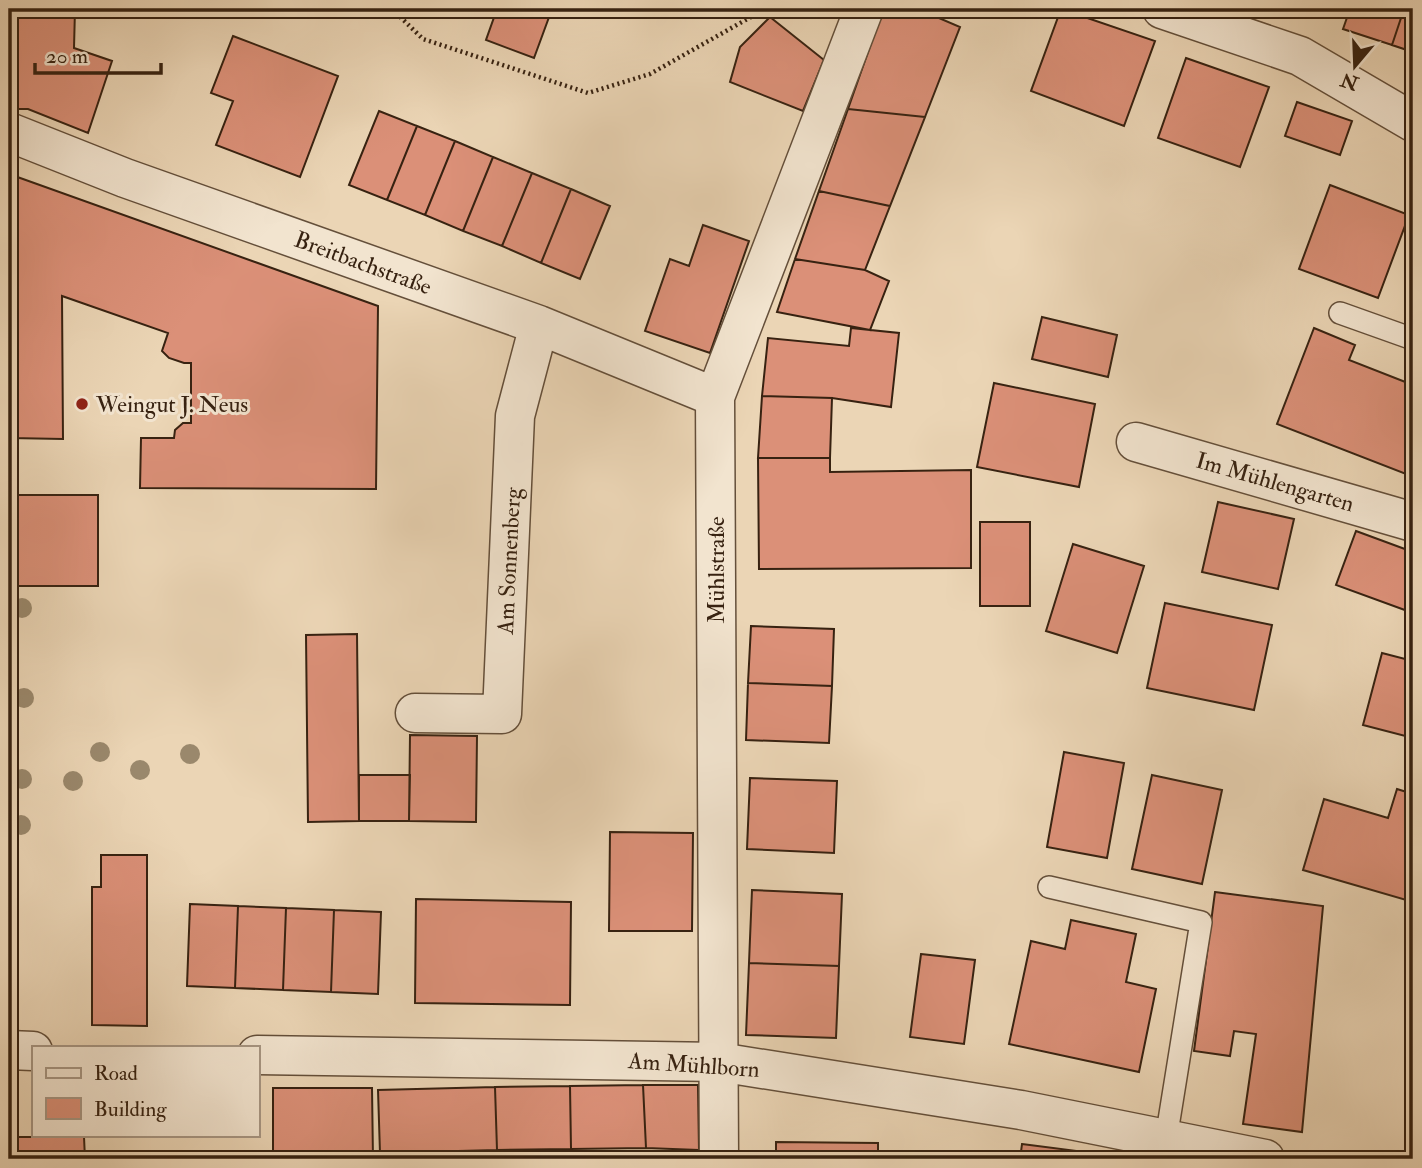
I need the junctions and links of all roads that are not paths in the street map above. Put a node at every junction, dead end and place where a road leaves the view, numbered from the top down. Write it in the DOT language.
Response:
graph roads {
  1 [pos="864,9"];
  2 [pos="1161,9"];
  3 [pos="1413,122"];
  4 [pos="9,132"];
  5 [pos="1340,313"];
  6 [pos="539,325"];
  7 [pos="1413,339"];
  8 [pos="715,397"];
  9 [pos="1136,442"];
  10 [pos="1413,522"];
  11 [pos="415,713"];
  12 [pos="1049,887"];
  13 [pos="9,1050"];
  14 [pos="32,1051"];
  15 [pos="259,1055"];
  16 [pos="719,1062"];
  17 [pos="1166,1139"];
  18 [pos="719,1159"];
  19 [pos="1265,1159"];
  1 -- 8 [label="street, Mühlstraße"];
  2 -- 3 [label="street"];
  4 -- 6 [label="street, Breitbachstraße"];
  5 -- 7 [label="lane"];
  6 -- 8 [label="street, Breitbachstraße"];
  6 -- 11 [label="street, Am Sonnenberg"];
  8 -- 16 [label="street, Mühlstraße"];
  9 -- 10 [label="street, Im Mühlengarten"];
  12 -- 17 [label="lane"];
  13 -- 14 [label="street"];
  15 -- 16 [label="street, Am Mühlborn"];
  16 -- 17 [label="street, Am Mühlborn"];
  16 -- 18 [label="street, Mühlstraße"];
  17 -- 19 [label="street, Am Mühlborn"];
}
